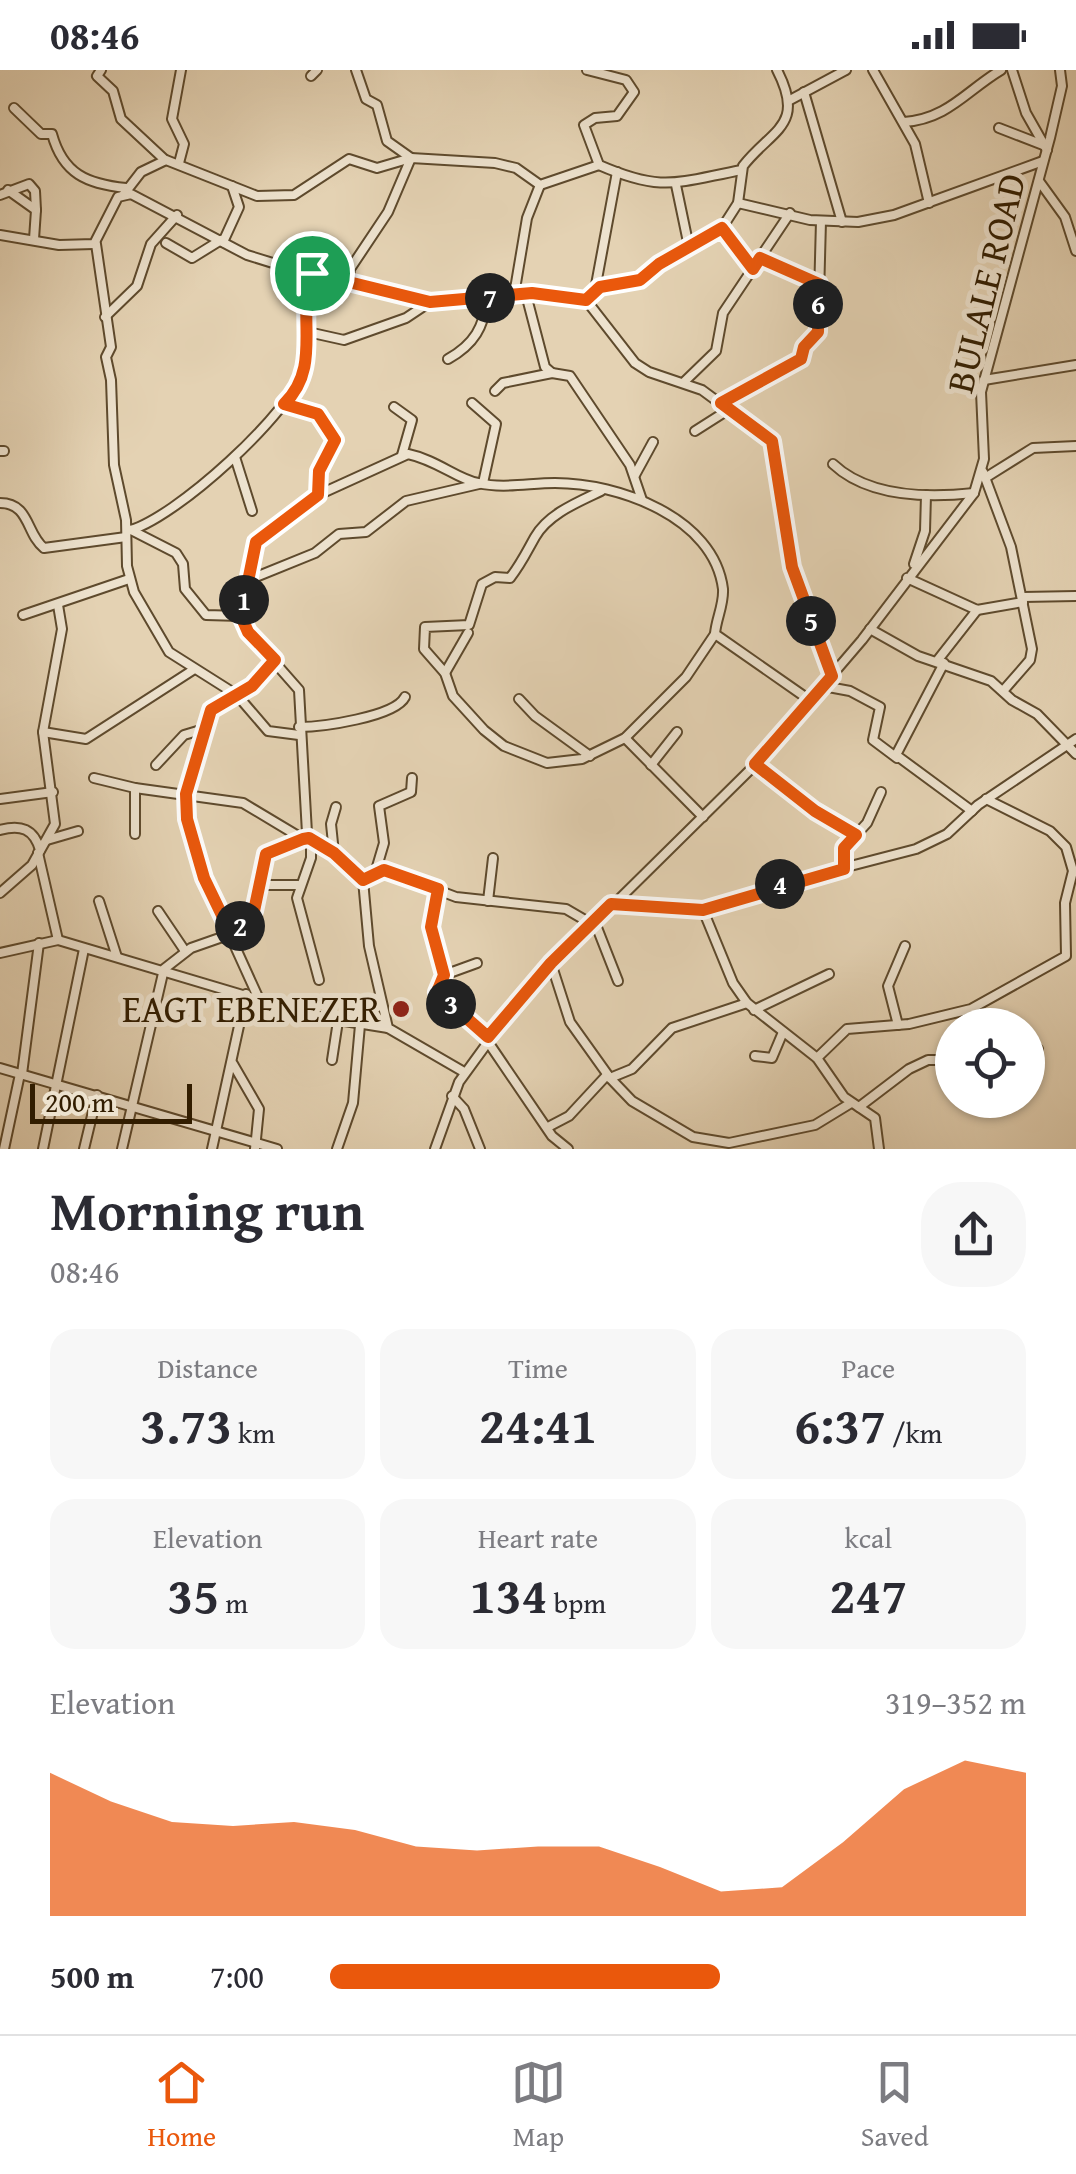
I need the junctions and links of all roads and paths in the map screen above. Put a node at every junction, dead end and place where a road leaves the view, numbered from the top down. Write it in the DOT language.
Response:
graph roads {
  1 [pos="101,70"];
  2 [pos="181,70"];
  3 [pos="356,70"];
  4 [pos="587,70"];
  5 [pos="777,70"];
  6 [pos="846,70"];
  7 [pos="1001,70"];
  8 [pos="1012,70"];
  9 [pos="1060,70"];
  10 [pos="878,71"];
  11 [pos="804,92"];
  12 [pos="790,100"];
  13 [pos="14,108"];
  14 [pos="904,122"];
  15 [pos="999,128"];
  16 [pos="1045,147"];
  17 [pos="411,158"];
  18 [pos="165,160"];
  19 [pos="1044,162"];
  20 [pos="179,163"];
  21 [pos="599,165"];
  22 [pos="742,170"];
  23 [pos="618,172"];
  24 [pos="1039,180"];
  25 [pos="540,185"];
  26 [pos="676,185"];
  27 [pos="232,186"];
  28 [pos="125,191"];
  29 [pos="4,193"];
  30 [pos="929,202"];
  31 [pos="738,203"];
  32 [pos="36,210"];
  33 [pos="790,213"];
  34 [pos="178,216"];
  35 [pos="822,221"];
  36 [pos="842,222"];
  37 [pos="722,228"];
  38 [pos="0,235"];
  39 [pos="34,239"];
  40 [pos="222,241"];
  41 [pos="96,243"];
  42 [pos="166,243"];
  43 [pos="688,247"];
  44 [pos="1076,251"];
  45 [pos="760,258"];
  46 [pos="753,269"];
  47 [pos="312,273"];
  48 [pos="819,284"];
  49 [pos="348,285"];
  50 [pos="595,290"];
  51 [pos="532,293"];
  52 [pos="514,295"];
  53 [pos="488,298"];
  54 [pos="586,300"];
  55 [pos="430,302"];
  56 [pos="105,317"];
  57 [pos="308,332"];
  58 [pos="448,359"];
  59 [pos="1076,364"];
  60 [pos="552,374"];
  61 [pos="984,380"];
  62 [pos="684,382"];
  63 [pos="495,391"];
  64 [pos="472,403"];
  65 [pos="284,404"];
  66 [pos="725,407"];
  67 [pos="394,408"];
  68 [pos="695,431"];
  69 [pos="653,442"];
  70 [pos="1076,446"];
  71 [pos="402,454"];
  72 [pos="236,458"];
  73 [pos="833,464"];
  74 [pos="635,474"];
  75 [pos="984,475"];
  76 [pos="485,482"];
  77 [pos="600,491"];
  78 [pos="974,492"];
  79 [pos="318,495"];
  80 [pos="926,496"];
  81 [pos="642,500"];
  82 [pos="0,503"];
  83 [pos="252,511"];
  84 [pos="128,532"];
  85 [pos="914,568"];
  86 [pos="907,578"];
  87 [pos="129,579"];
  88 [pos="246,581"];
  89 [pos="1076,596"];
  90 [pos="1023,600"];
  91 [pos="58,605"];
  92 [pos="977,610"];
  93 [pos="23,615"];
  94 [pos="241,616"];
  95 [pos="870,629"];
  96 [pos="468,633"];
  97 [pos="715,634"];
  98 [pos="275,660"];
  99 [pos="940,662"];
  100 [pos="193,670"];
  101 [pos="444,673"];
  102 [pos="832,676"];
  103 [pos="823,686"];
  104 [pos="1003,691"];
  105 [pos="237,695"];
  106 [pos="404,697"];
  107 [pos="520,699"];
  108 [pos="811,700"];
  109 [pos="204,729"];
  110 [pos="43,732"];
  111 [pos="299,732"];
  112 [pos="677,732"];
  113 [pos="625,738"];
  114 [pos="1076,738"];
  115 [pos="1064,747"];
  116 [pos="1076,754"];
  117 [pos="590,756"];
  118 [pos="897,758"];
  119 [pos="755,764"];
  120 [pos="156,765"];
  121 [pos="651,765"];
  122 [pos="94,778"];
  123 [pos="412,778"];
  124 [pos="135,788"];
  125 [pos="53,792"];
  126 [pos="881,792"];
  127 [pos="186,794"];
  128 [pos="0,799"];
  129 [pos="986,799"];
  130 [pos="336,807"];
  131 [pos="972,811"];
  132 [pos="704,817"];
  133 [pos="0,830"];
  134 [pos="78,831"];
  135 [pos="135,834"];
  136 [pos="856,835"];
  137 [pos="308,839"];
  138 [pos="47,840"];
  139 [pos="39,851"];
  140 [pos="334,853"];
  141 [pos="493,858"];
  142 [pos="844,869"];
  143 [pos="376,870"];
  144 [pos="1074,872"];
  145 [pos="363,880"];
  146 [pos="260,885"];
  147 [pos="298,886"];
  148 [pos="438,889"];
  149 [pos="0,892"];
  150 [pos="99,901"];
  151 [pos="488,901"];
  152 [pos="611,904"];
  153 [pos="158,910"];
  154 [pos="703,910"];
  155 [pos="592,922"];
  156 [pos="231,934"];
  157 [pos="58,940"];
  158 [pos="38,943"];
  159 [pos="905,946"];
  160 [pos="84,949"];
  161 [pos="185,951"];
  162 [pos="0,953"];
  163 [pos="116,957"];
  164 [pos="477,963"];
  165 [pos="551,963"];
  166 [pos="164,969"];
  167 [pos="830,974"];
  168 [pos="444,975"];
  169 [pos="319,980"];
  170 [pos="618,981"];
  171 [pos="246,994"];
  172 [pos="258,997"];
  173 [pos="751,1006"];
  174 [pos="338,1022"];
  175 [pos="360,1025"];
  176 [pos="898,1025"];
  177 [pos="388,1028"];
  178 [pos="784,1032"];
  179 [pos="487,1038"];
  180 [pos="755,1056"];
  181 [pos="816,1058"];
  182 [pos="332,1060"];
  183 [pos="935,1061"];
  184 [pos="233,1064"];
  185 [pos="0,1068"];
  186 [pos="464,1072"];
  187 [pos="21,1074"];
  188 [pos="608,1077"];
  189 [pos="54,1083"];
  190 [pos="97,1095"];
  191 [pos="452,1096"];
  192 [pos="855,1105"];
  193 [pos="134,1106"];
  194 [pos="548,1128"];
  195 [pos="217,1130"];
  196 [pos="256,1146"];
  197 [pos="556,1146"];
  198 [pos="730,1146"];
  199 [pos="4,1149"];
  200 [pos="42,1149"];
  201 [pos="84,1149"];
  202 [pos="122,1149"];
  203 [pos="212,1149"];
  204 [pos="278,1149"];
  205 [pos="337,1149"];
  206 [pos="434,1149"];
  207 [pos="480,1149"];
  208 [pos="568,1149"];
  209 [pos="880,1149"];
  1 -- 18 [label="street"];
  2 -- 20 [label="street"];
  3 -- 17 [label="street"];
  4 -- 21 [label="street"];
  5 -- 12 [label="street"];
  6 -- 11 [label="street"];
  7 -- 14 [label="street"];
  8 -- 16 [label="street"];
  9 -- 16 [label="street, BULALE ROAD"];
  10 -- 14 [label="street"];
  11 -- 12 [label="street"];
  11 -- 36 [label="street"];
  12 -- 22 [label="street"];
  13 -- 28 [label="street"];
  14 -- 30 [label="street"];
  15 -- 16 [label="street"];
  16 -- 19 [label="street, BULALE ROAD"];
  17 -- 25 [label="street"];
  17 -- 27 [label="street"];
  17 -- 49 [label="street"];
  18 -- 20 [label="street"];
  18 -- 28 [label="street"];
  19 -- 24 [label="street, BULALE ROAD"];
  19 -- 30 [label="street"];
  20 -- 27 [label="street"];
  21 -- 23 [label="street"];
  21 -- 25 [label="street"];
  22 -- 26 [label="street"];
  22 -- 31 [label="street"];
  23 -- 26 [label="street"];
  23 -- 50 [label="street"];
  24 -- 44 [label="street"];
  24 -- 61 [label="street, BULALE ROAD"];
  25 -- 52 [label="street"];
  26 -- 43 [label="street"];
  27 -- 40 [label="street"];
  28 -- 34 [label="street"];
  28 -- 41 [label="street"];
  29 -- 32 [label="street"];
  29 -- 32 [label="street"];
  30 -- 36 [label="street"];
  31 -- 33 [label="street"];
  31 -- 37 [label="street"];
  32 -- 39 [label="street"];
  33 -- 35 [label="street"];
  33 -- 45 [label="street"];
  34 -- 40 [label="street"];
  34 -- 56 [label="street"];
  35 -- 36 [label="street"];
  35 -- 48 [label="street"];
  37 -- 43 [label="street"];
  37 -- 46 [label="street"];
  38 -- 39 [label="street"];
  39 -- 41 [label="street"];
  40 -- 42 [label="street"];
  40 -- 47 [label="street"];
  41 -- 56 [label="street"];
  43 -- 50 [label="street"];
  45 -- 46 [label="street"];
  45 -- 48 [label="street"];
  46 -- 62 [label="street"];
  47 -- 49 [label="street"];
  47 -- 57 [label="street"];
  48 -- 66 [label="street"];
  49 -- 55 [label="street"];
  50 -- 54 [label="street"];
  51 -- 52 [label="street"];
  51 -- 54 [label="street"];
  51 -- 60 [label="street"];
  52 -- 53 [label="street"];
  53 -- 55 [label="street"];
  53 -- 58 [label="street"];
  54 -- 62 [label="street"];
  55 -- 57 [label="street"];
  56 -- 84 [label="street"];
  57 -- 65 [label="street"];
  59 -- 61 [label="street"];
  60 -- 63 [label="street"];
  60 -- 74 [label="street"];
  61 -- 75 [label="street, BULALE ROAD"];
  62 -- 66 [label="street"];
  64 -- 76 [label="street"];
  65 -- 72 [label="street"];
  65 -- 79 [label="street"];
  66 -- 68 [label="street"];
  66 -- 102 [label="street"];
  67 -- 71 [label="street"];
  69 -- 74 [label="street"];
  70 -- 75 [label="street"];
  71 -- 76 [label="street"];
  71 -- 79 [label="street"];
  72 -- 83 [label="street"];
  72 -- 84 [label="street"];
  73 -- 80 [label="street"];
  74 -- 81 [label="street"];
  75 -- 78 [label="street, BULALE ROAD"];
  75 -- 90 [label="street"];
  76 -- 77 [label="street"];
  76 -- 88 [label="street"];
  77 -- 81 [label="street"];
  77 -- 101 [label="street"];
  78 -- 80 [label="street"];
  78 -- 85 [label="street, BULALE ROAD"];
  79 -- 88 [label="street"];
  80 -- 85 [label="street"];
  81 -- 97 [label="street"];
  82 -- 84 [label="street"];
  84 -- 87 [label="street"];
  84 -- 94 [label="street"];
  85 -- 86 [label="street, BULALE ROAD"];
  86 -- 92 [label="street"];
  86 -- 95 [label="street, BULALE ROAD"];
  87 -- 91 [label="street"];
  87 -- 100 [label="street"];
  88 -- 94 [label="street"];
  89 -- 90 [label="street"];
  90 -- 92 [label="street"];
  90 -- 104 [label="street"];
  91 -- 93 [label="street"];
  91 -- 110 [label="street"];
  92 -- 99 [label="street"];
  94 -- 98 [label="street"];
  95 -- 99 [label="street"];
  95 -- 102 [label="street, BULALE ROAD"];
  96 -- 101 [label="street"];
  97 -- 108 [label="street"];
  97 -- 113 [label="street"];
  98 -- 105 [label="street"];
  98 -- 111 [label="street"];
  99 -- 104 [label="street"];
  99 -- 118 [label="street"];
  100 -- 105 [label="street"];
  100 -- 110 [label="street"];
  101 -- 117 [label="street"];
  102 -- 103 [label="street, BULALE ROAD"];
  103 -- 108 [label="street, BULALE ROAD"];
  103 -- 118 [label="street"];
  104 -- 115 [label="street"];
  105 -- 109 [label="street"];
  105 -- 111 [label="street"];
  106 -- 111 [label="street"];
  107 -- 117 [label="street"];
  108 -- 119 [label="street, BULALE ROAD"];
  109 -- 120 [label="street"];
  109 -- 127 [label="street"];
  110 -- 125 [label="street"];
  111 -- 137 [label="street"];
  112 -- 121 [label="street"];
  113 -- 117 [label="street"];
  113 -- 121 [label="street"];
  114 -- 115 [label="street"];
  115 -- 116 [label="street"];
  115 -- 129 [label="street"];
  118 -- 131 [label="street"];
  119 -- 132 [label="street, BULALE ROAD"];
  119 -- 136 [label="street"];
  121 -- 132 [label="street"];
  122 -- 124 [label="street"];
  123 -- 143 [label="street"];
  124 -- 127 [label="street"];
  124 -- 135 [label="street"];
  125 -- 128 [label="street"];
  125 -- 138 [label="street"];
  126 -- 136 [label="street"];
  127 -- 137 [label="street"];
  127 -- 156 [label="street"];
  129 -- 131 [label="street"];
  129 -- 144 [label="street"];
  130 -- 140 [label="street"];
  131 -- 142 [label="street"];
  132 -- 152 [label="street, BULALE ROAD"];
  133 -- 139 [label="street"];
  134 -- 138 [label="street"];
  136 -- 142 [label="street"];
  137 -- 140 [label="street"];
  137 -- 146 [label="street"];
  137 -- 147 [label="street"];
  138 -- 139 [label="street"];
  139 -- 149 [label="street"];
  139 -- 157 [label="street"];
  140 -- 145 [label="street"];
  141 -- 151 [label="street"];
  142 -- 154 [label="street"];
  143 -- 145 [label="street"];
  143 -- 148 [label="street"];
  144 -- 176 [label="street"];
  145 -- 177 [label="street"];
  146 -- 147 [label="street"];
  146 -- 156 [label="street"];
  147 -- 169 [label="street"];
  148 -- 151 [label="street"];
  148 -- 168 [label="street"];
  150 -- 163 [label="street"];
  151 -- 155 [label="street"];
  152 -- 154 [label="street"];
  152 -- 155 [label="street, BULALE ROAD"];
  153 -- 161 [label="street"];
  154 -- 173 [label="street"];
  155 -- 165 [label="street, BULALE ROAD"];
  155 -- 170 [label="street"];
  156 -- 161 [label="street"];
  156 -- 172 [label="street"];
  157 -- 158 [label="street"];
  157 -- 160 [label="street"];
  158 -- 162 [label="street"];
  158 -- 187 [label="street"];
  159 -- 176 [label="street"];
  160 -- 163 [label="street"];
  160 -- 189 [label="street"];
  161 -- 166 [label="street"];
  163 -- 166 [label="street"];
  164 -- 168 [label="street"];
  165 -- 179 [label="street, BULALE ROAD"];
  165 -- 188 [label="street"];
  166 -- 171 [label="street"];
  166 -- 193 [label="street"];
  167 -- 173 [label="street"];
  168 -- 179 [label="street"];
  171 -- 172 [label="street"];
  171 -- 184 [label="street"];
  172 -- 174 [label="street"];
  173 -- 178 [label="street"];
  173 -- 188 [label="street"];
  174 -- 175 [label="street"];
  174 -- 182 [label="street"];
  175 -- 177 [label="street"];
  175 -- 205 [label="street"];
  176 -- 181 [label="street"];
  177 -- 186 [label="street"];
  178 -- 180 [label="street"];
  178 -- 181 [label="street"];
  179 -- 186 [label="street, BULALE ROAD"];
  179 -- 194 [label="street"];
  181 -- 192 [label="street"];
  183 -- 192 [label="street"];
  184 -- 195 [label="street"];
  184 -- 196 [label="street"];
  185 -- 187 [label="street"];
  186 -- 191 [label="street, BULALE ROAD"];
  187 -- 189 [label="street"];
  187 -- 199 [label="street"];
  188 -- 194 [label="street"];
  188 -- 198 [label="street"];
  189 -- 190 [label="street"];
  189 -- 200 [label="street"];
  190 -- 193 [label="street"];
  190 -- 201 [label="street"];
  191 -- 206 [label="street, BULALE ROAD"];
  191 -- 207 [label="street"];
  192 -- 198 [label="street"];
  192 -- 209 [label="street"];
  193 -- 195 [label="street"];
  193 -- 202 [label="street"];
  194 -- 197 [label="street"];
  195 -- 196 [label="street"];
  195 -- 203 [label="street"];
  196 -- 204 [label="street"];
  197 -- 208 [label="street"];
}
